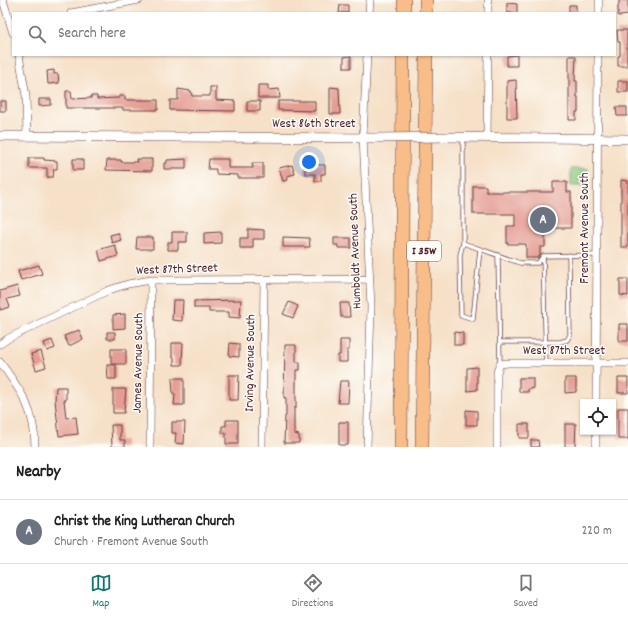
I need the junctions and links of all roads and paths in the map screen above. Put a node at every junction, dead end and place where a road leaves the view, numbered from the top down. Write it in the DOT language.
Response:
graph roads {
  1 [pos="3,0"];
  2 [pos="139,0"];
  3 [pos="370,0"];
  4 [pos="404,0"];
  5 [pos="426,0"];
  6 [pos="488,0"];
  7 [pos="599,0"];
  8 [pos="76,12"];
  9 [pos="369,12"];
  10 [pos="404,12"];
  11 [pos="426,12"];
  12 [pos="488,12"];
  13 [pos="598,12"];
  14 [pos="12,24"];
  15 [pos="19,56"];
  16 [pos="367,56"];
  17 [pos="404,56"];
  18 [pos="426,56"];
  19 [pos="488,56"];
  20 [pos="598,56"];
  21 [pos="0,136"];
  22 [pos="27,137"];
  23 [pos="363,138"];
  24 [pos="463,138"];
  25 [pos="487,138"];
  26 [pos="598,138"];
  27 [pos="628,138"];
  28 [pos="463,243"];
  29 [pos="480,249"];
  30 [pos="498,255"];
  31 [pos="569,255"];
  32 [pos="597,255"];
  33 [pos="543,256"];
  34 [pos="369,278"];
  35 [pos="151,280"];
  36 [pos="264,280"];
  37 [pos="546,341"];
  38 [pos="500,342"];
  39 [pos="0,344"];
  40 [pos="0,362"];
  41 [pos="546,362"];
  42 [pos="596,363"];
  43 [pos="628,363"];
  44 [pos="500,364"];
  45 [pos="596,399"];
  46 [pos="596,435"];
  47 [pos="35,447"];
  48 [pos="150,447"];
  49 [pos="262,447"];
  50 [pos="368,447"];
  51 [pos="401,447"];
  52 [pos="422,447"];
  53 [pos="497,447"];
  54 [pos="596,447"];
  1 -- 14 [label="street"];
  2 -- 8 [label="street"];
  3 -- 9 [label="street"];
  4 -- 10 [label="highway"];
  5 -- 11 [label="highway"];
  6 -- 12 [label="street"];
  7 -- 13 [label="street"];
  15 -- 22 [label="street"];
  16 -- 23 [label="street, Humboldt Avenue South"];
  17 -- 51 [label="highway, I 35W"];
  18 -- 52 [label="highway, I 35W"];
  19 -- 25 [label="street"];
  20 -- 26 [label="street, Fremont Avenue South"];
  21 -- 22 [label="street, West 86th Street"];
  22 -- 23 [label="street, West 86th Street"];
  23 -- 24 [label="street, West 86th Street, bridge"];
  23 -- 34 [label="street, Humboldt Avenue South"];
  24 -- 25 [label="street, West 86th Street"];
  24 -- 28 [label="lane"];
  25 -- 26 [label="street, West 86th Street"];
  26 -- 27 [label="street, West 86th Street"];
  26 -- 32 [label="street, Fremont Avenue South"];
  28 -- 29 [label="lane"];
  28 -- 29 [label="lane"];
  29 -- 30 [label="lane"];
  30 -- 33 [label="lane"];
  30 -- 38 [label="lane"];
  31 -- 32 [label="lane"];
  31 -- 33 [label="lane"];
  31 -- 37 [label="lane"];
  32 -- 42 [label="street, Fremont Avenue South"];
  33 -- 37 [label="lane"];
  34 -- 36 [label="street, West 87th Street"];
  34 -- 50 [label="street, Humboldt Avenue South"];
  35 -- 36 [label="street, West 87th Street"];
  35 -- 39 [label="street, West 87th Street"];
  35 -- 48 [label="street, James Avenue South"];
  36 -- 49 [label="street, Irving Avenue South"];
  37 -- 38 [label="lane"];
  37 -- 41 [label="lane"];
  38 -- 44 [label="lane"];
  40 -- 47 [label="street"];
  41 -- 42 [label="street, West 87th Street"];
  41 -- 44 [label="street, West 87th Street"];
  42 -- 43 [label="street, West 87th Street"];
  42 -- 45 [label="street, Fremont Avenue South"];
  44 -- 53 [label="street"];
  46 -- 54 [label="street"];
}
